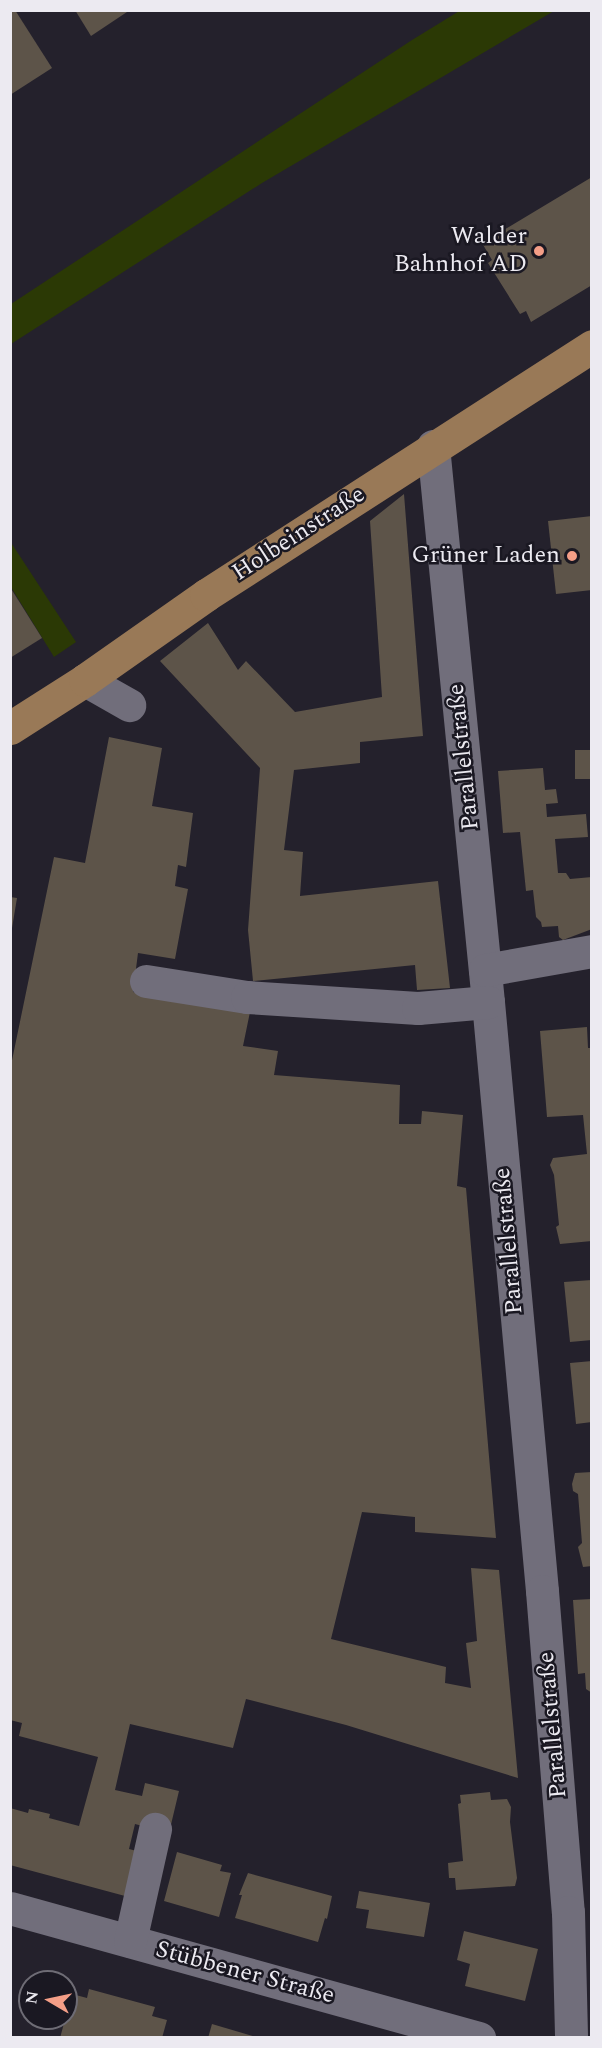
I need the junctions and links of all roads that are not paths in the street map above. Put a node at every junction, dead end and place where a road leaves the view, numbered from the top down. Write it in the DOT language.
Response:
graph roads {
  1 [pos="591,346"];
  2 [pos="433,446"];
  3 [pos="85,680"];
  4 [pos="129,705"];
  5 [pos="10,728"];
  6 [pos="591,951"];
  7 [pos="146,981"];
  8 [pos="487,986"];
  9 [pos="155,1829"];
  10 [pos="10,1908"];
  11 [pos="130,1941"];
  12 [pos="479,2037"];
  13 [pos="571,2037"];
  1 -- 2 [label="main road, Holbeinstraße"];
  2 -- 3 [label="main road, Holbeinstraße"];
  2 -- 8 [label="street, Parallelstraße"];
  3 -- 4 [label="street"];
  3 -- 5 [label="main road, Holbeinstraße"];
  6 -- 8 [label="street"];
  7 -- 8 [label="street"];
  8 -- 13 [label="street, Parallelstraße"];
  9 -- 11 [label="street"];
  10 -- 11 [label="street, Stübbener Straße"];
  11 -- 12 [label="street, Stübbener Straße"];
}
